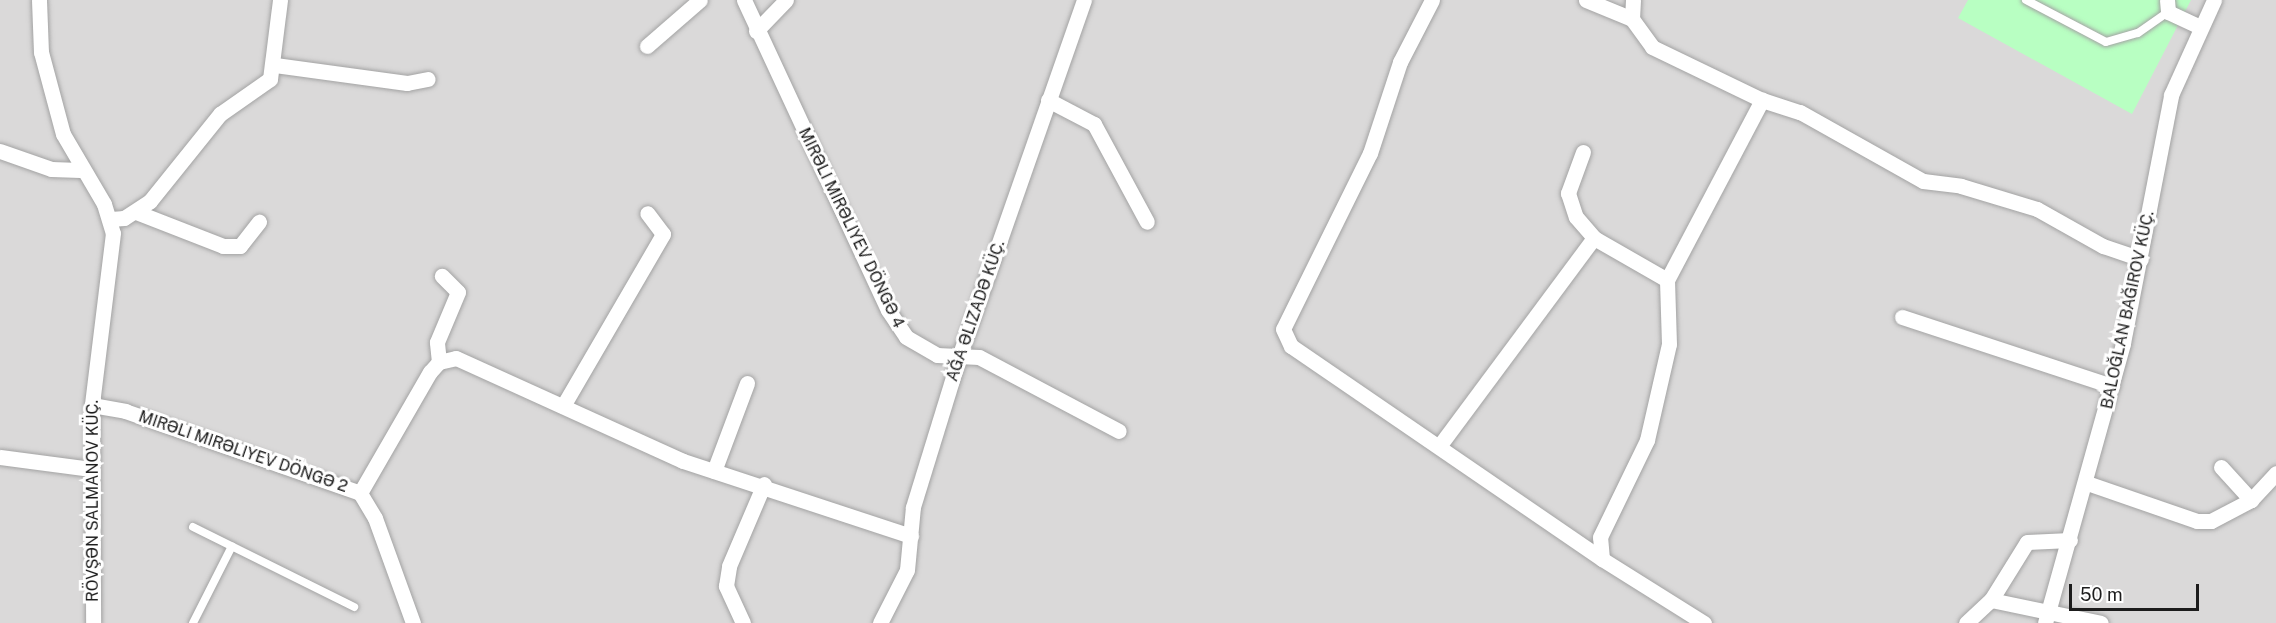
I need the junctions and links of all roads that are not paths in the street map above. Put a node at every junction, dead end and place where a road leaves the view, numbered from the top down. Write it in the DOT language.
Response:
graph roads {
  1 [pos="39,0"];
  2 [pos="280,0"];
  3 [pos="700,0"];
  4 [pos="744,0"];
  5 [pos="786,0"];
  6 [pos="1084,0"];
  7 [pos="1432,0"];
  8 [pos="1586,0"];
  9 [pos="1633,0"];
  10 [pos="2025,0"];
  11 [pos="2214,0"];
  12 [pos="2168,6"];
  13 [pos="1632,19"];
  14 [pos="2199,27"];
  15 [pos="756,31"];
  16 [pos="647,46"];
  17 [pos="275,65"];
  18 [pos="428,79"];
  19 [pos="1048,100"];
  20 [pos="1762,100"];
  21 [pos="0,151"];
  22 [pos="1583,152"];
  23 [pos="80,170"];
  24 [pos="136,212"];
  25 [pos="647,213"];
  26 [pos="111,219"];
  27 [pos="259,222"];
  28 [pos="1147,222"];
  29 [pos="1594,237"];
  30 [pos="2141,259"];
  31 [pos="442,276"];
  32 [pos="1667,280"];
  33 [pos="1902,317"];
  34 [pos="960,354"];
  35 [pos="439,362"];
  36 [pos="747,383"];
  37 [pos="2112,386"];
  38 [pos="92,405"];
  39 [pos="563,406"];
  40 [pos="1119,431"];
  41 [pos="1440,445"];
  42 [pos="0,457"];
  43 [pos="2221,467"];
  44 [pos="91,469"];
  45 [pos="714,471"];
  46 [pos="2276,473"];
  47 [pos="2087,483"];
  48 [pos="764,484"];
  49 [pos="360,493"];
  50 [pos="2252,500"];
  51 [pos="193,527"];
  52 [pos="910,536"];
  53 [pos="2070,540"];
  54 [pos="232,546"];
  55 [pos="1602,559"];
  56 [pos="1991,600"];
  57 [pos="354,607"];
  58 [pos="2046,617"];
  59 [pos="93,623"];
  60 [pos="193,623"];
  61 [pos="413,623"];
  62 [pos="743,623"];
  63 [pos="880,623"];
  64 [pos="1704,623"];
  65 [pos="1966,623"];
  66 [pos="2101,623"];
  1 -- 23 [label="street"];
  2 -- 17 [label="street"];
  3 -- 16 [label="street"];
  4 -- 15 [label="street, MIRƏLI MIRƏLIYEV DÖNGƏ 4"];
  5 -- 15 [label="street"];
  6 -- 19 [label="street, AĞA ƏLIZADƏ KÜÇ."];
  7 -- 41 [label="street"];
  8 -- 13 [label="street"];
  9 -- 13 [label="street"];
  10 -- 12 [label="lane"];
  11 -- 14 [label="street"];
  12 -- 14 [label="street"];
  13 -- 20 [label="street"];
  14 -- 30 [label="street"];
  15 -- 34 [label="street, MIRƏLI MIRƏLIYEV DÖNGƏ 4"];
  17 -- 18 [label="street"];
  17 -- 24 [label="street"];
  19 -- 28 [label="street"];
  19 -- 34 [label="street, AĞA ƏLIZADƏ KÜÇ."];
  20 -- 30 [label="street"];
  20 -- 32 [label="street"];
  21 -- 23 [label="street"];
  22 -- 29 [label="street"];
  23 -- 26 [label="street"];
  24 -- 26 [label="street"];
  24 -- 27 [label="street"];
  25 -- 39 [label="street"];
  26 -- 38 [label="street, RÖVŞƏN SALMANOV KÜÇ."];
  29 -- 32 [label="street"];
  29 -- 41 [label="street"];
  30 -- 37 [label="street"];
  31 -- 35 [label="street"];
  32 -- 55 [label="street"];
  33 -- 37 [label="street"];
  34 -- 40 [label="street, MIRƏLI MIRƏLIYEV DÖNGƏ 4"];
  34 -- 52 [label="street, AĞA ƏLIZADƏ KÜÇ."];
  35 -- 39 [label="street"];
  35 -- 49 [label="street"];
  36 -- 45 [label="street"];
  37 -- 47 [label="street"];
  38 -- 44 [label="street, RÖVŞƏN SALMANOV KÜÇ."];
  38 -- 49 [label="street, MIRƏLI MIRƏLIYEV DÖNGƏ 2"];
  39 -- 45 [label="street"];
  41 -- 55 [label="street"];
  42 -- 44 [label="street"];
  43 -- 50 [label="street"];
  44 -- 59 [label="street, RÖVŞƏN SALMANOV KÜÇ."];
  45 -- 48 [label="street"];
  46 -- 50 [label="street"];
  47 -- 50 [label="street"];
  47 -- 53 [label="street"];
  48 -- 52 [label="street"];
  48 -- 62 [label="street"];
  49 -- 61 [label="street, MIRƏLI MIRƏLIYEV DÖNGƏ 2"];
  51 -- 54 [label="lane"];
  52 -- 63 [label="street, AĞA ƏLIZADƏ KÜÇ."];
  53 -- 56 [label="street"];
  53 -- 58 [label="street"];
  54 -- 57 [label="lane"];
  54 -- 60 [label="lane"];
  55 -- 64 [label="street"];
  56 -- 58 [label="street"];
  56 -- 65 [label="street"];
  58 -- 66 [label="street"];
}
